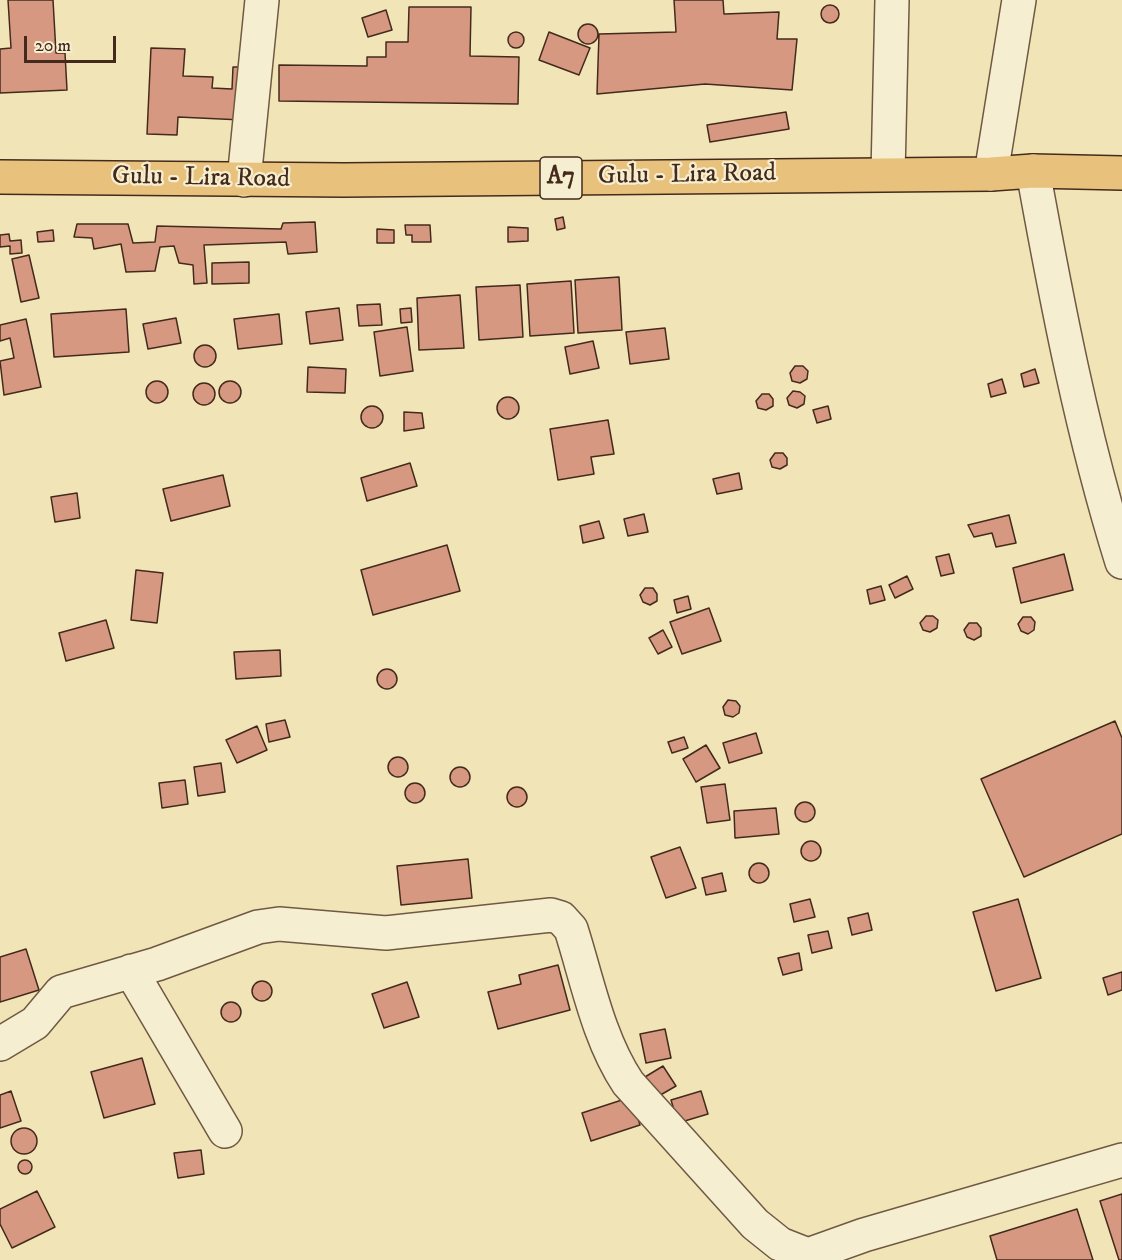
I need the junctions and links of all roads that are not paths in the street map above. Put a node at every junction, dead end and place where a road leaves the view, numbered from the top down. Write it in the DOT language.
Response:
graph roads {
  1 [pos="262,0"];
  2 [pos="892,0"];
  3 [pos="1019,0"];
  4 [pos="1033,171"];
  5 [pos="1122,173"];
  6 [pos="888,174"];
  7 [pos="991,174"];
  8 [pos="0,177"];
  9 [pos="244,180"];
  10 [pos="1122,562"];
  11 [pos="131,971"];
  12 [pos="0,1044"];
  13 [pos="225,1131"];
  14 [pos="1122,1160"];
  15 [pos="804,1257"];
  1 -- 9 [label="street"];
  2 -- 6 [label="street"];
  3 -- 7 [label="street"];
  4 -- 5 [label="main road, Gulu - Lira Road / A7"];
  4 -- 7 [label="main road, Gulu - Lira Road / A7"];
  4 -- 10 [label="street"];
  6 -- 7 [label="main road, Gulu - Lira Road / A7"];
  6 -- 9 [label="main road, Gulu - Lira Road / A7"];
  8 -- 9 [label="main road, Gulu - Lira Road / A7"];
  11 -- 12 [label="street"];
  11 -- 13 [label="street"];
  11 -- 15 [label="street"];
  14 -- 15 [label="street"];
}
